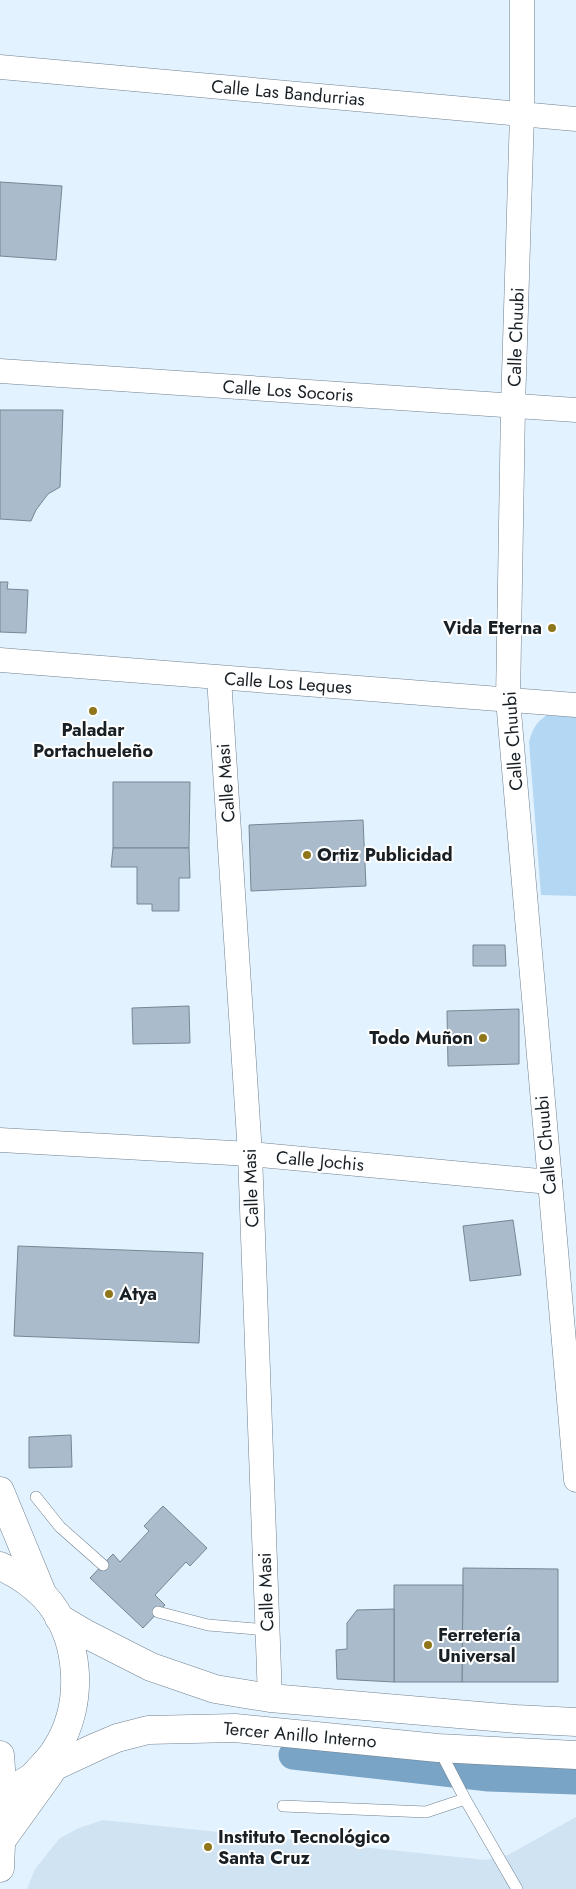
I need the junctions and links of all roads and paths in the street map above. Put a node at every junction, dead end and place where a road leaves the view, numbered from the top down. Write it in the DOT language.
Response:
graph roads {
  1 [pos="522,0"];
  2 [pos="0,67"];
  3 [pos="522,114"];
  4 [pos="576,119"];
  5 [pos="0,371"];
  6 [pos="514,407"];
  7 [pos="576,410"];
  8 [pos="0,660"];
  9 [pos="220,678"];
  10 [pos="508,700"];
  11 [pos="576,705"];
  12 [pos="0,1140"];
  13 [pos="250,1154"];
  14 [pos="550,1182"];
  15 [pos="576,1480"];
  16 [pos="0,1491"];
  17 [pos="36,1496"];
  18 [pos="103,1565"];
  19 [pos="0,1566"];
  20 [pos="52,1607"];
  21 [pos="158,1612"];
  22 [pos="267,1630"];
  23 [pos="270,1698"];
  24 [pos="576,1722"];
  25 [pos="576,1735"];
  26 [pos="446,1753"];
  27 [pos="0,1755"];
  28 [pos="576,1755"];
  29 [pos="45,1771"];
  30 [pos="1,1797"];
  31 [pos="465,1799"];
  32 [pos="283,1806"];
  33 [pos="1,1841"];
  34 [pos="0,1868"];
  35 [pos="517,1889"];
  1 -- 3 [label="street, Calle Chuubi"];
  2 -- 3 [label="street, Calle Las Bandurrias"];
  3 -- 4 [label="street, Calle Las Bandurrias"];
  3 -- 6 [label="street, Calle Chuubi"];
  5 -- 6 [label="street, Calle Los Socoris"];
  6 -- 7 [label="street, Calle Los Socoris"];
  6 -- 10 [label="street, Calle Chuubi"];
  8 -- 9 [label="street, Calle Los Leques"];
  9 -- 10 [label="street, Calle Los Leques"];
  9 -- 13 [label="street, Calle Masi"];
  10 -- 11 [label="street, Calle Los Leques"];
  10 -- 14 [label="street, Calle Chuubi"];
  12 -- 13 [label="street, Calle Jochis"];
  13 -- 14 [label="street, Calle Jochis"];
  13 -- 22 [label="street, Calle Masi"];
  14 -- 15 [label="street, Calle Chuubi"];
  16 -- 20 [label="main road"];
  17 -- 18 [label="lane"];
  19 -- 20 [label="main road, Tercer Anillo Interno"];
  20 -- 23 [label="main road, Tercer Anillo Interno"];
  20 -- 29 [label="main road, Tercer Anillo Interno"];
  21 -- 22 [label="lane"];
  22 -- 23 [label="street, Calle Masi"];
  23 -- 24 [label="main road, Tercer Anillo Interno"];
  25 -- 26 [label="main road"];
  26 -- 28 [label="main road, Tercer Anillo Interno"];
  26 -- 29 [label="main road, Tercer Anillo Interno"];
  26 -- 31 [label="lane"];
  27 -- 30 [label="main road"];
  29 -- 30 [label="main road, Tercer Anillo Interno"];
  29 -- 33 [label="main road"];
  30 -- 33 [label="main road"];
  31 -- 32 [label="lane"];
  31 -- 35 [label="lane"];
  33 -- 34 [label="main road"];
}
